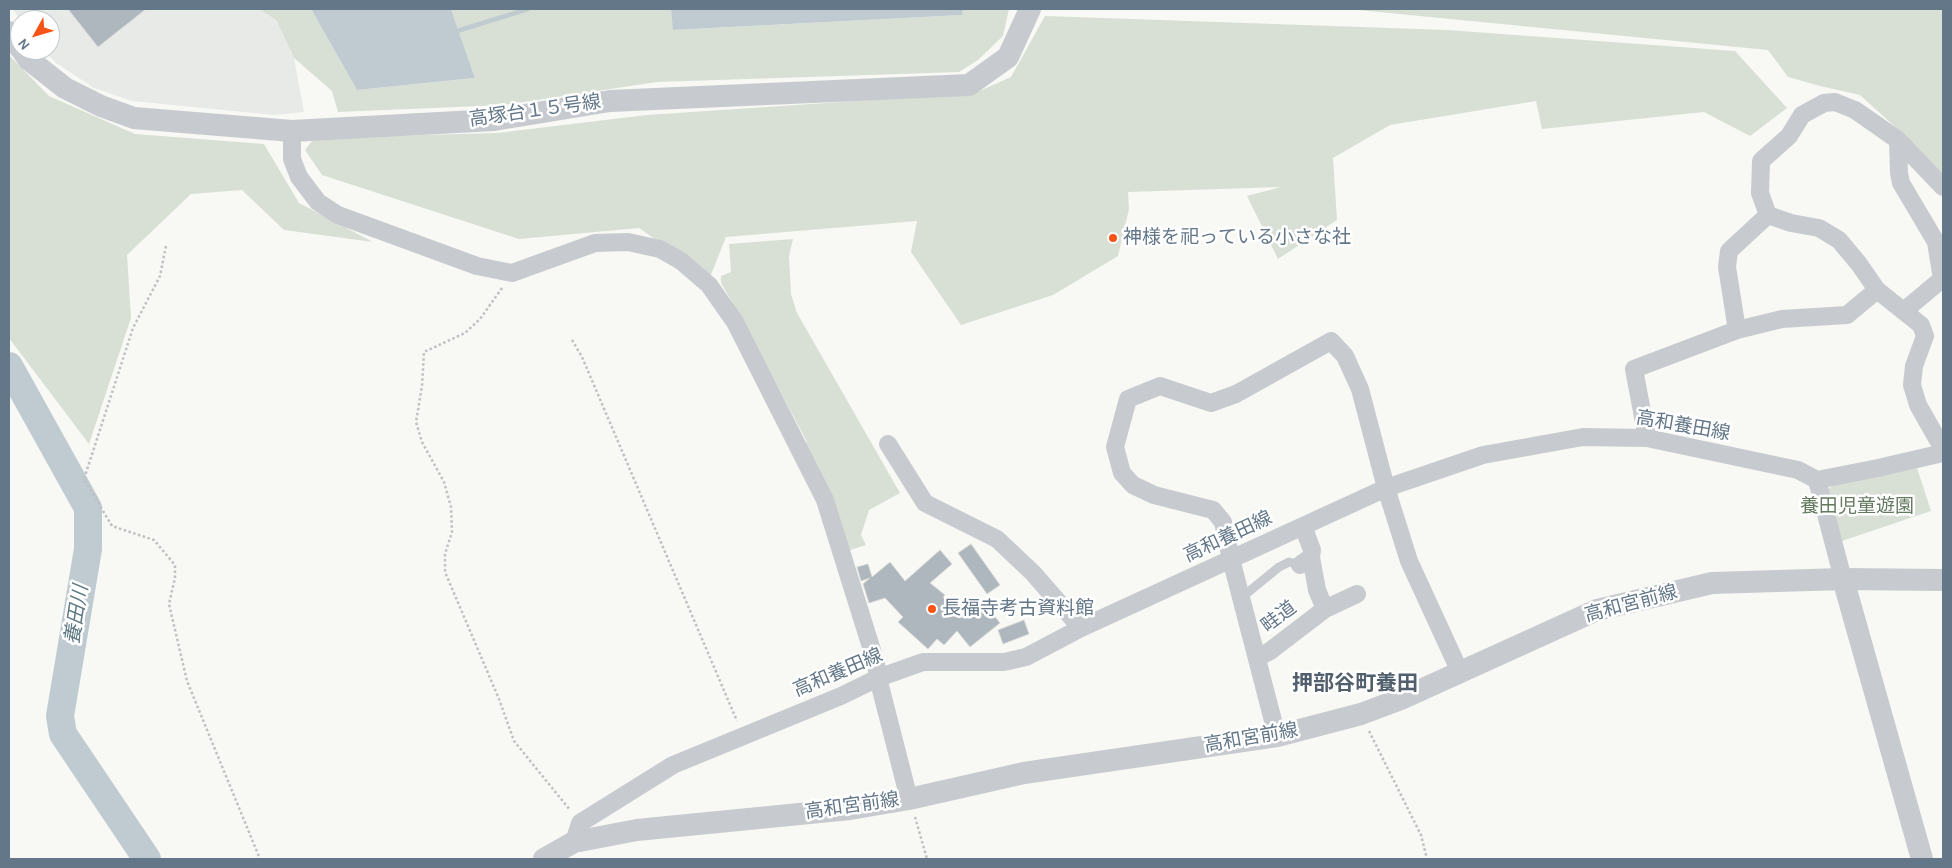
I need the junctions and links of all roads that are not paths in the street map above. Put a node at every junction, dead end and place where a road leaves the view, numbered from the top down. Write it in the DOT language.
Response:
graph roads {
  1 [pos="1030,9"];
  2 [pos="29,60"];
  3 [pos="292,131"];
  4 [pos="1898,140"];
  5 [pos="1943,187"];
  6 [pos="1768,215"];
  7 [pos="1877,290"];
  8 [pos="1905,310"];
  9 [pos="1737,330"];
  10 [pos="1647,438"];
  11 [pos="888,444"];
  12 [pos="1943,449"];
  13 [pos="1943,453"];
  14 [pos="1817,480"];
  15 [pos="1386,488"];
  16 [pos="1303,526"];
  17 [pos="1231,559"];
  18 [pos="1305,561"];
  19 [pos="1843,579"];
  20 [pos="1943,580"];
  21 [pos="1357,594"];
  22 [pos="1241,598"];
  23 [pos="1325,609"];
  24 [pos="1081,628"];
  25 [pos="1257,658"];
  26 [pos="1460,672"];
  27 [pos="878,678"];
  28 [pos="1277,736"];
  29 [pos="909,798"];
  30 [pos="577,832"];
  31 [pos="548,858"];
  32 [pos="1922,859"];
  1 -- 3 [label="street, 高塚台１５号線"];
  2 -- 3 [label="street, 高塚台１５号線"];
  3 -- 27 [label="street"];
  4 -- 5 [label="street"];
  4 -- 6 [label="street"];
  4 -- 8 [label="street"];
  6 -- 7 [label="street"];
  6 -- 9 [label="street"];
  7 -- 8 [label="street"];
  7 -- 9 [label="street"];
  8 -- 12 [label="street"];
  9 -- 10 [label="street"];
  10 -- 14 [label="street, 高和養田線"];
  10 -- 15 [label="street, 高和養田線"];
  11 -- 24 [label="street"];
  13 -- 14 [label="street"];
  14 -- 19 [label="street"];
  15 -- 16 [label="street, 高和養田線"];
  15 -- 17 [label="street"];
  15 -- 26 [label="street"];
  16 -- 17 [label="street, 高和養田線"];
  16 -- 18 [label="street, 畦道"];
  17 -- 22 [label="street"];
  17 -- 24 [label="street, 高和養田線"];
  18 -- 22 [label="lane"];
  18 -- 23 [label="street, 畦道"];
  19 -- 20 [label="street, 高和宮前線"];
  19 -- 26 [label="street, 高和宮前線"];
  19 -- 32 [label="street"];
  21 -- 23 [label="street, 畦道"];
  22 -- 25 [label="street"];
  23 -- 25 [label="street, 畦道"];
  24 -- 27 [label="street, 高和養田線"];
  25 -- 28 [label="street"];
  26 -- 28 [label="street, 高和宮前線"];
  27 -- 29 [label="street"];
  27 -- 30 [label="street, 高和養田線"];
  28 -- 29 [label="street, 高和宮前線"];
  29 -- 30 [label="street, 高和宮前線"];
  30 -- 31 [label="street, 高和宮前線"];
}
